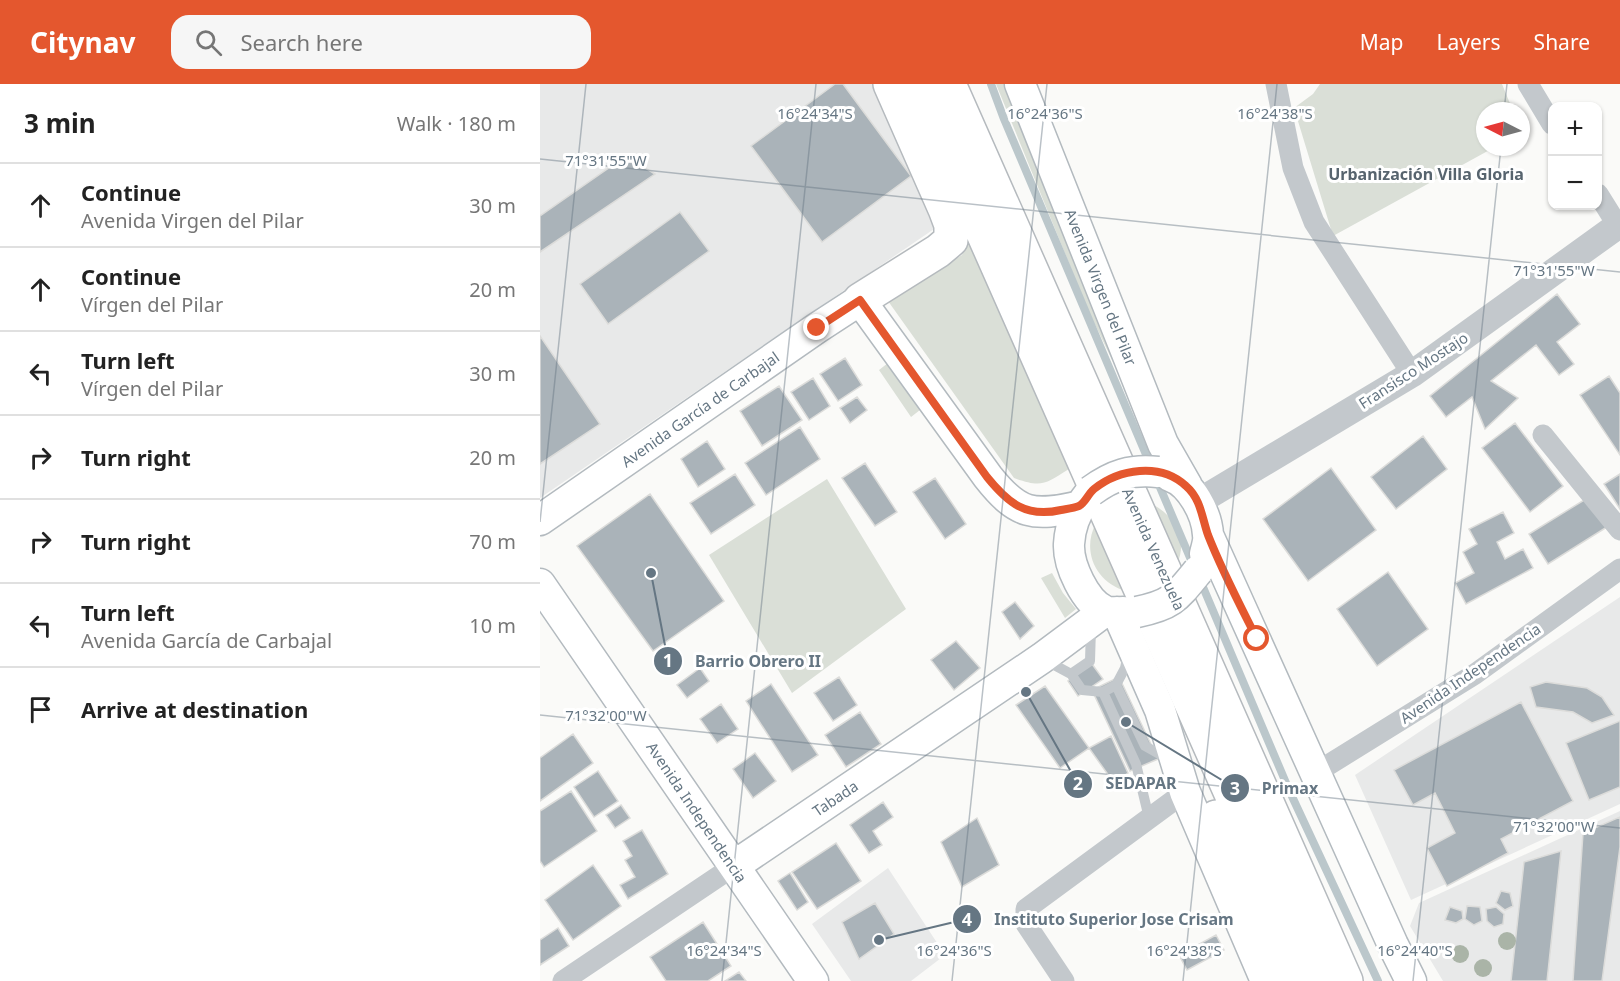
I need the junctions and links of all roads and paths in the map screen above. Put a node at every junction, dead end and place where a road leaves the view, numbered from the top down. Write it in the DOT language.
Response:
graph roads {
  1 [pos="890,84"];
  2 [pos="917,84"];
  3 [pos="949,84"];
  4 [pos="1020,84"];
  5 [pos="1276,84"];
  6 [pos="1528,84"];
  7 [pos="1548,117"];
  8 [pos="1602,200"];
  9 [pos="1619,225"];
  10 [pos="860,300"];
  11 [pos="1412,374"];
  12 [pos="1543,435"];
  13 [pos="1193,494"];
  14 [pos="1086,498"];
  15 [pos="540,520"];
  16 [pos="1620,530"];
  17 [pos="1208,535"];
  18 [pos="1620,569"];
  19 [pos="540,584"];
  20 [pos="1112,614"];
  21 [pos="1164,643"];
  22 [pos="1130,645"];
  23 [pos="1042,658"];
  24 [pos="1071,674"];
  25 [pos="1116,685"];
  26 [pos="1102,692"];
  27 [pos="1176,763"];
  28 [pos="1317,772"];
  29 [pos="1185,792"];
  30 [pos="1149,818"];
  31 [pos="734,867"];
  32 [pos="564,981"];
  33 [pos="813,981"];
  34 [pos="1064,981"];
  35 [pos="1266,981"];
  36 [pos="1288,981"];
  37 [pos="1314,981"];
  38 [pos="1346,981"];
  39 [pos="1411,981"];
  1 -- 10 [label="main road"];
  2 -- 21 [label="main road, Avenida Venezuela"];
  3 -- 38 [label="main road, Avenida Venezuela"];
  4 -- 13 [label="main road, Avenida Virgen del Pilar"];
  5 -- 11 [label="street"];
  6 -- 7 [label="street"];
  8 -- 9 [label="street"];
  9 -- 11 [label="street, Fransisco Mostajo"];
  10 -- 14 [label="main road"];
  10 -- 15 [label="main road, Avenida García de Carbajal"];
  11 -- 13 [label="street, Fransisco Mostajo"];
  12 -- 16 [label="street"];
  13 -- 14 [label="main road, bridge"];
  13 -- 17 [label="main road"];
  14 -- 20 [label="main road"];
  17 -- 20 [label="main road, bridge"];
  17 -- 28 [label="main road"];
  18 -- 28 [label="street, Avenida Independencia"];
  19 -- 31 [label="main road, Avenida Independencia"];
  20 -- 22 [label="main road"];
  20 -- 23 [label="main road, Tabada"];
  20 -- 24 [label="lane"];
  21 -- 36 [label="main road"];
  21 -- 37 [label="main road, Avenida Venezuela"];
  22 -- 25 [label="lane"];
  22 -- 27 [label="main road"];
  23 -- 24 [label="lane"];
  23 -- 31 [label="main road, Tabada"];
  24 -- 26 [label="lane"];
  25 -- 26 [label="lane"];
  25 -- 27 [label="lane"];
  26 -- 30 [label="lane"];
  27 -- 29 [label="main road"];
  28 -- 39 [label="main road"];
  29 -- 30 [label="street"];
  29 -- 35 [label="main road"];
  30 -- 34 [label="street"];
  31 -- 32 [label="street, Tabada"];
  31 -- 33 [label="main road, Avenida Independencia"];
}
